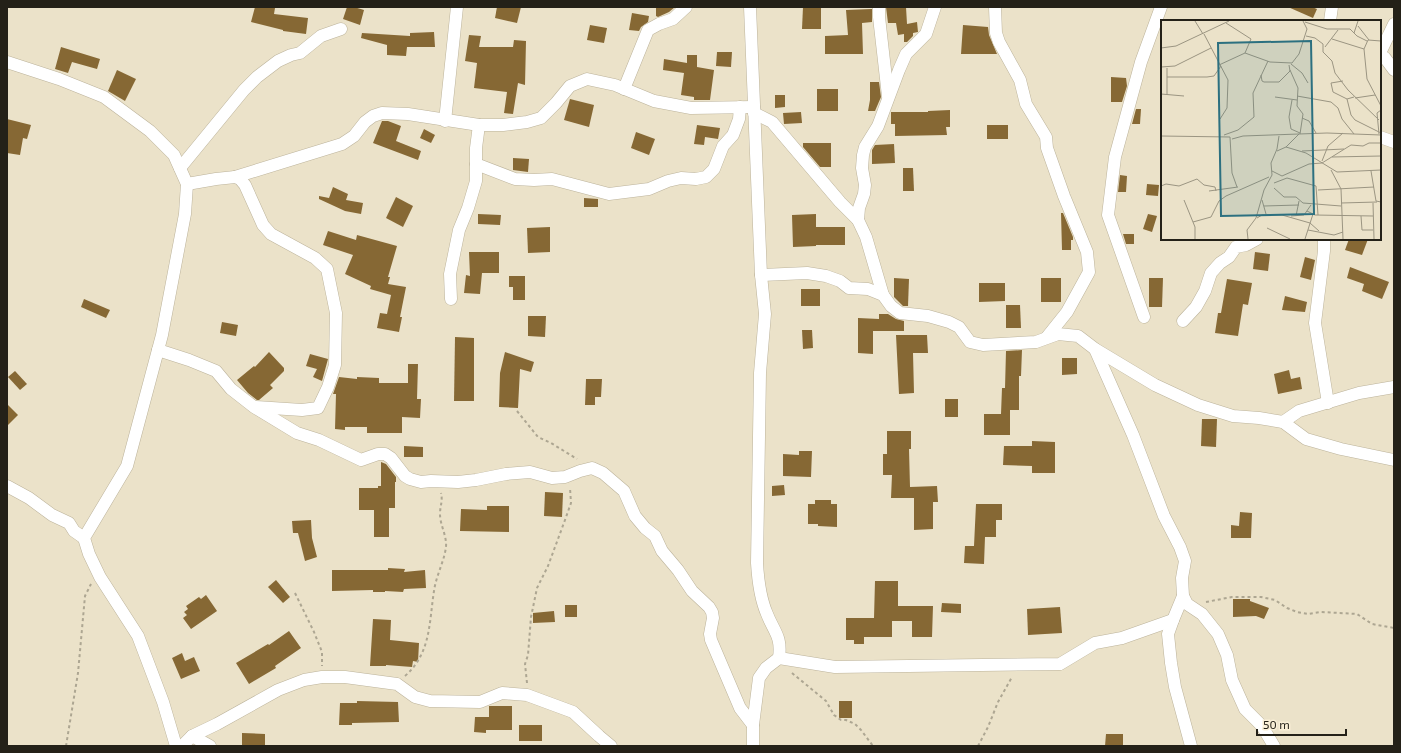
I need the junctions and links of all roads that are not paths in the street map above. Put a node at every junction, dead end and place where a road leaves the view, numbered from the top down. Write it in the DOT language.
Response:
graph roads {
  1 [pos="457,7"];
  2 [pos="686,7"];
  3 [pos="750,7"];
  4 [pos="879,7"];
  5 [pos="935,7"];
  6 [pos="996,7"];
  7 [pos="1161,7"];
  8 [pos="1332,7"];
  9 [pos="1331,20"];
  10 [pos="1394,24"];
  11 [pos="340,29"];
  12 [pos="1381,52"];
  13 [pos="1381,55"];
  14 [pos="7,62"];
  15 [pos="1394,70"];
  16 [pos="624,88"];
  17 [pos="888,97"];
  18 [pos="740,107"];
  19 [pos="754,110"];
  20 [pos="445,121"];
  21 [pos="479,125"];
  22 [pos="1381,137"];
  23 [pos="1394,142"];
  24 [pos="476,164"];
  25 [pos="180,168"];
  26 [pos="235,177"];
  27 [pos="187,184"];
  28 [pos="858,220"];
  29 [pos="1255,240"];
  30 [pos="1324,240"];
  31 [pos="761,274"];
  32 [pos="883,295"];
  33 [pos="451,298"];
  34 [pos="1144,317"];
  35 [pos="1183,321"];
  36 [pos="1046,338"];
  37 [pos="1095,349"];
  38 [pos="158,350"];
  39 [pos="1394,387"];
  40 [pos="1328,403"];
  41 [pos="254,407"];
  42 [pos="1283,422"];
  43 [pos="1394,460"];
  44 [pos="7,486"];
  45 [pos="84,538"];
  46 [pos="1183,596"];
  47 [pos="1173,620"];
  48 [pos="779,658"];
  49 [pos="753,724"];
  50 [pos="192,736"];
  51 [pos="176,746"];
  52 [pos="182,746"];
  53 [pos="210,746"];
  54 [pos="611,746"];
  55 [pos="753,746"];
  56 [pos="1191,746"];
  57 [pos="1274,746"];
  1 -- 20 [label="street"];
  2 -- 16 [label="street"];
  3 -- 19 [label="street"];
  4 -- 17 [label="street"];
  5 -- 17 [label="street"];
  6 -- 36 [label="street"];
  7 -- 34 [label="street"];
  8 -- 9 [label="street"];
  10 -- 12 [label="street"];
  11 -- 25 [label="street"];
  13 -- 15 [label="street"];
  14 -- 25 [label="street"];
  16 -- 18 [label="street"];
  16 -- 21 [label="street"];
  17 -- 28 [label="street"];
  18 -- 19 [label="street"];
  18 -- 24 [label="street"];
  19 -- 28 [label="street"];
  19 -- 31 [label="street"];
  20 -- 21 [label="street"];
  20 -- 26 [label="street"];
  21 -- 24 [label="street"];
  22 -- 23 [label="street"];
  24 -- 33 [label="street"];
  25 -- 27 [label="street"];
  26 -- 27 [label="street"];
  26 -- 41 [label="street"];
  27 -- 38 [label="street"];
  28 -- 32 [label="street"];
  29 -- 35 [label="street"];
  30 -- 40 [label="street"];
  31 -- 32 [label="street"];
  31 -- 48 [label="street"];
  32 -- 36 [label="street"];
  36 -- 37 [label="street"];
  37 -- 42 [label="street"];
  37 -- 46 [label="street"];
  38 -- 41 [label="street"];
  38 -- 45 [label="street"];
  39 -- 40 [label="street"];
  40 -- 42 [label="street"];
  41 -- 49 [label="street"];
  42 -- 43 [label="street"];
  44 -- 45 [label="street"];
  45 -- 51 [label="street"];
  46 -- 47 [label="street"];
  46 -- 57 [label="street"];
  47 -- 48 [label="street"];
  47 -- 56 [label="street"];
  48 -- 49 [label="street"];
  49 -- 55 [label="street"];
  50 -- 52 [label="street"];
  50 -- 53 [label="street"];
  50 -- 54 [label="street"];
}
